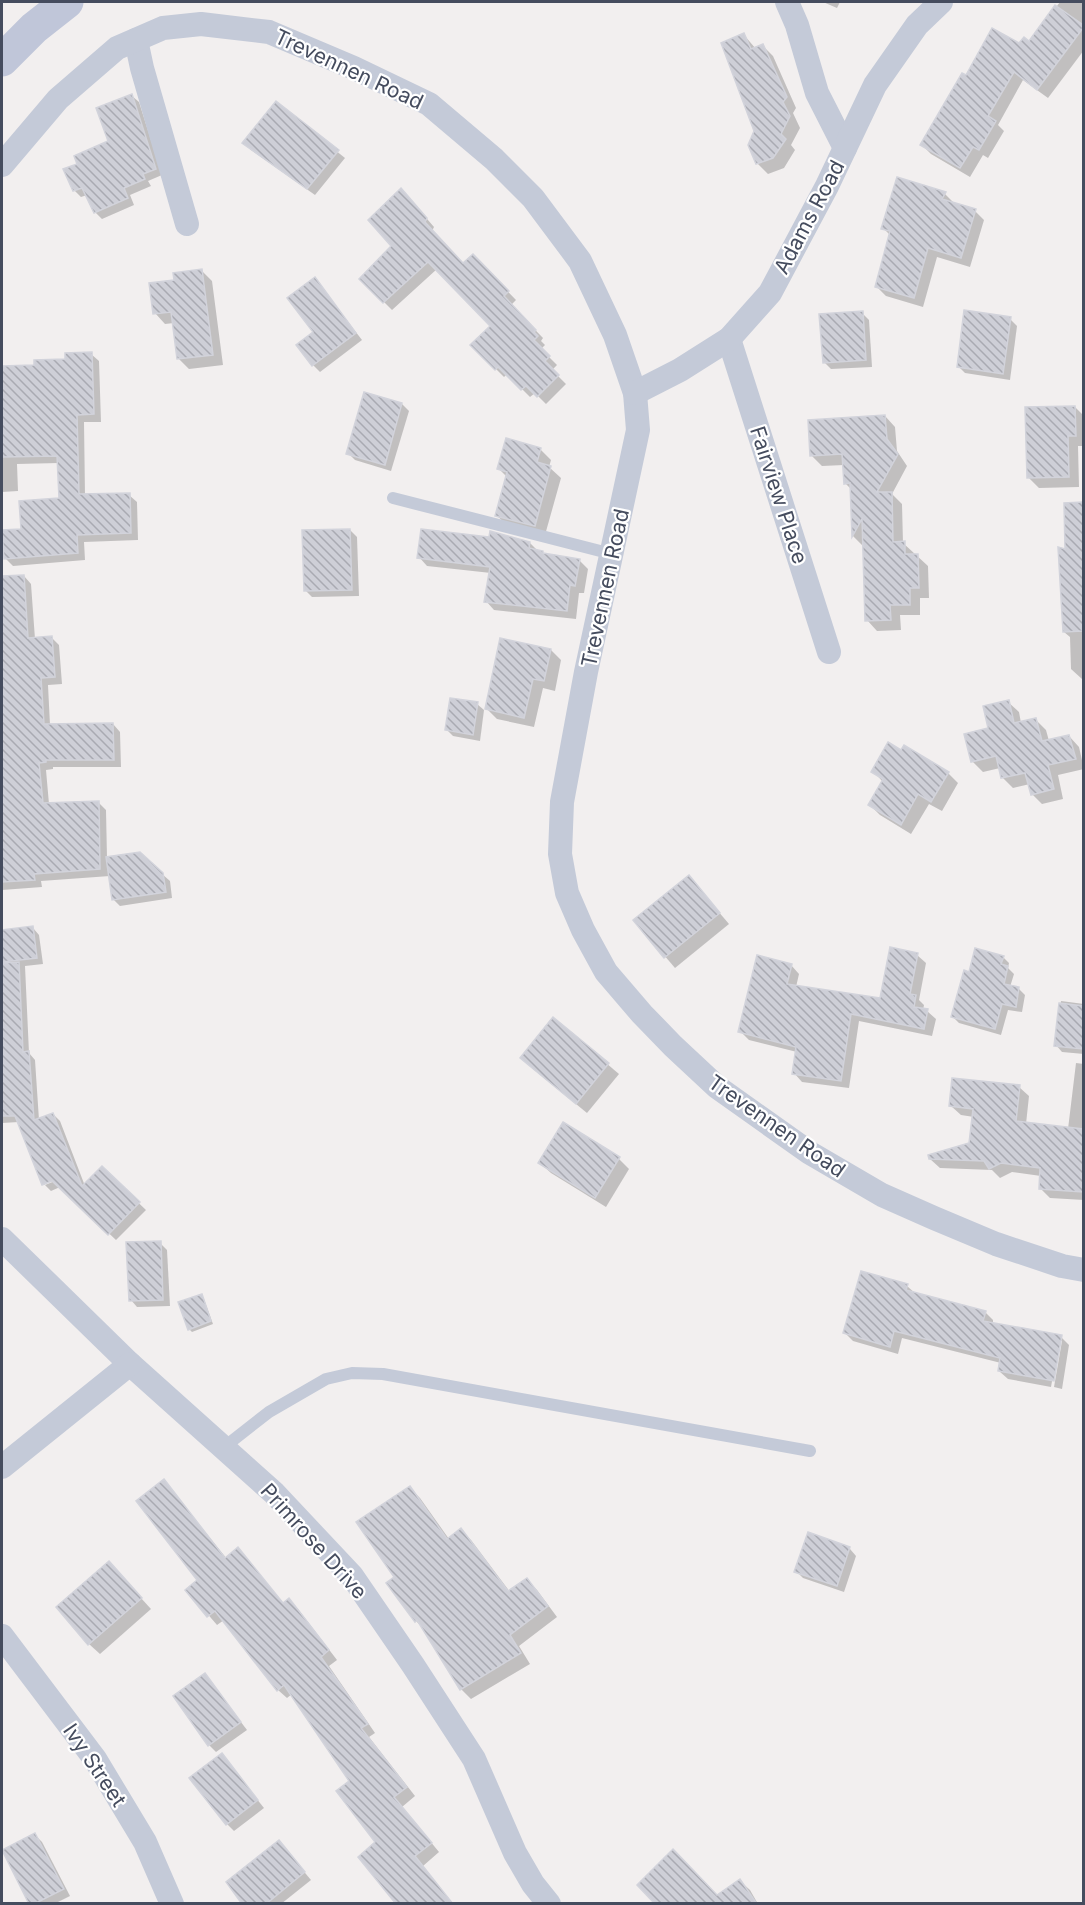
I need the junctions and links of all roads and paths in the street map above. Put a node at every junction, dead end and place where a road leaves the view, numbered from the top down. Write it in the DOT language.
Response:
graph roads {
  1 [pos="67,2"];
  2 [pos="787,2"];
  3 [pos="941,2"];
  4 [pos="136,40"];
  5 [pos="2,60"];
  6 [pos="845,148"];
  7 [pos="2,165"];
  8 [pos="187,224"];
  9 [pos="729,339"];
  10 [pos="635,393"];
  11 [pos="393,498"];
  12 [pos="612,554"];
  13 [pos="830,652"];
  14 [pos="2,1239"];
  15 [pos="1083,1270"];
  16 [pos="130,1364"];
  17 [pos="224,1448"];
  18 [pos="810,1450"];
  19 [pos="2,1467"];
  20 [pos="2,1636"];
  21 [pos="172,1904"];
  22 [pos="549,1904"];
  1 -- 5 [label="main road"];
  2 -- 6 [label="street"];
  3 -- 6 [label="street, Adams Road"];
  4 -- 7 [label="street, Trevennen Road"];
  4 -- 8 [label="street"];
  4 -- 10 [label="street, Trevennen Road"];
  6 -- 9 [label="street, Adams Road"];
  9 -- 10 [label="street, Adams Road"];
  9 -- 13 [label="street, Fairview Place"];
  10 -- 12 [label="street, Trevennen Road"];
  11 -- 12 [label="lane"];
  12 -- 15 [label="street, Trevennen Road"];
  14 -- 16 [label="street, Primrose Drive"];
  16 -- 17 [label="street, Primrose Drive"];
  16 -- 19 [label="street"];
  17 -- 18 [label="lane"];
  17 -- 22 [label="street, Primrose Drive"];
  20 -- 21 [label="street, Ivy Street"];
}
